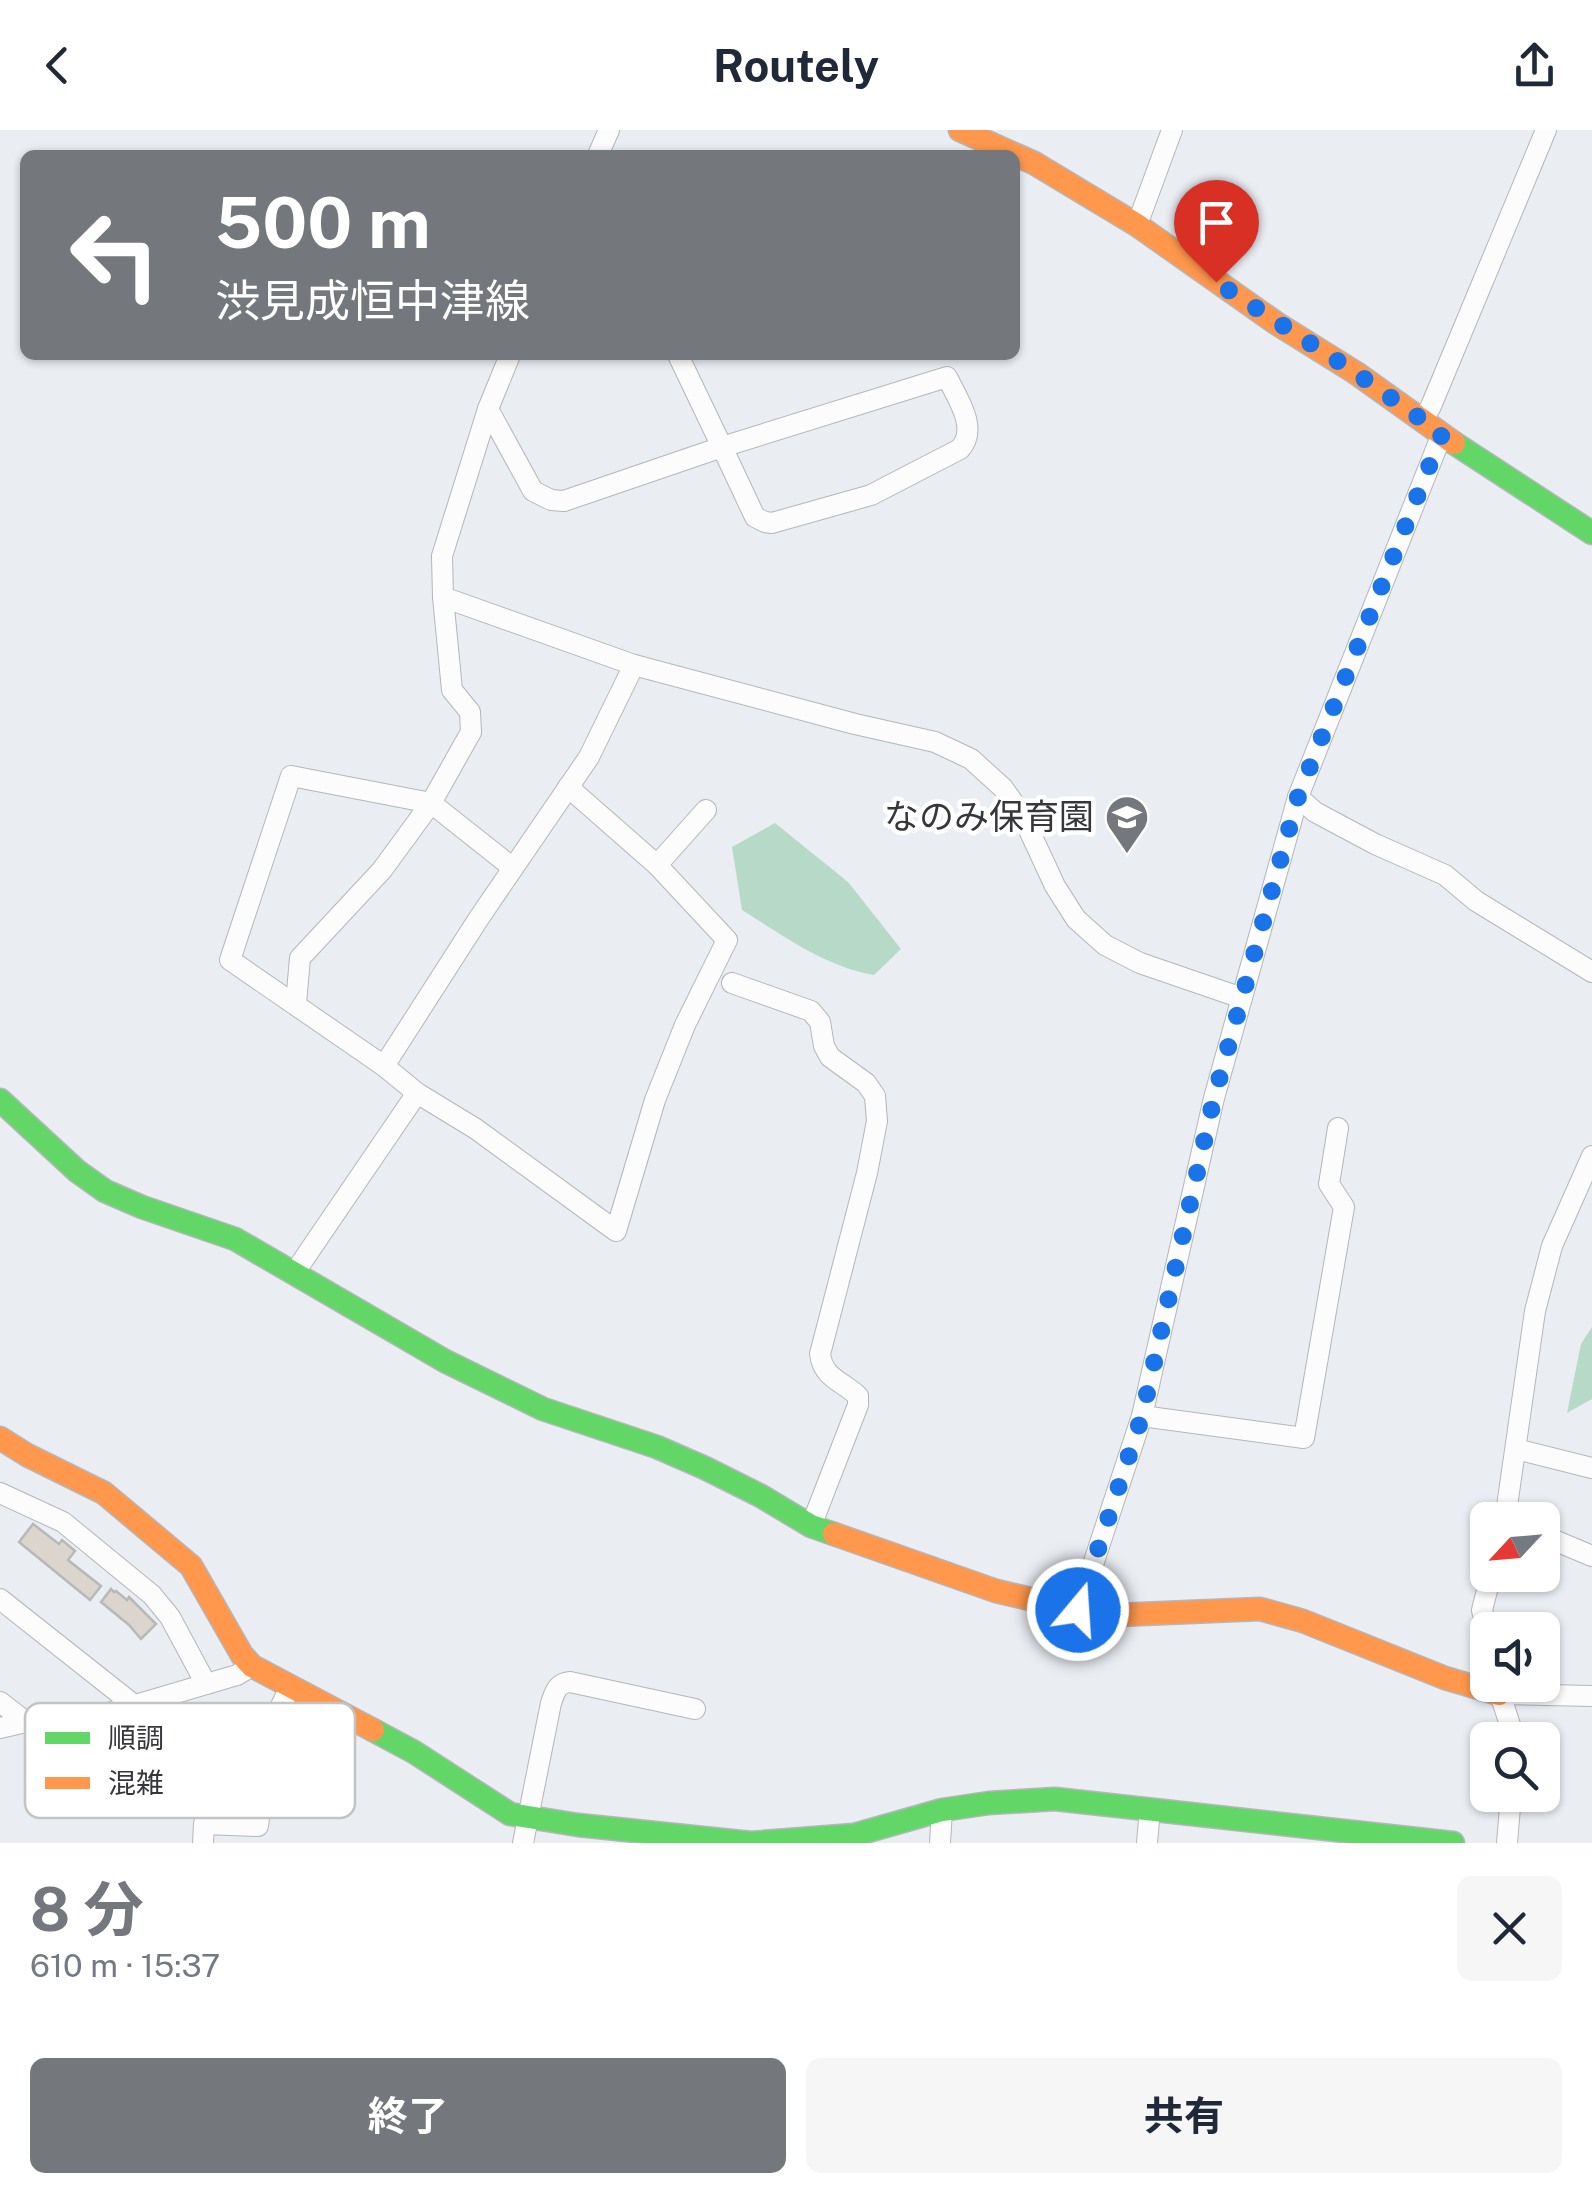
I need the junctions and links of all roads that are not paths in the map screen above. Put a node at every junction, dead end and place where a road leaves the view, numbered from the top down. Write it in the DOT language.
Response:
graph roads {
  1 [pos="960,130"];
  2 [pos="1172,130"];
  3 [pos="1546,130"];
  4 [pos="1005,150"];
  5 [pos="1020,157"];
  6 [pos="1138,225"];
  7 [pos="508,360"];
  8 [pos="680,360"];
  9 [pos="488,409"];
  10 [pos="1422,420"];
  11 [pos="1442,434"];
  12 [pos="722,446"];
  13 [pos="1592,533"];
  14 [pos="443,597"];
  15 [pos="634,665"];
  16 [pos="568,786"];
  17 [pos="1298,797"];
  18 [pos="431,804"];
  19 [pos="706,810"];
  20 [pos="656,865"];
  21 [pos="513,868"];
  22 [pos="1592,972"];
  23 [pos="732,983"];
  24 [pos="1242,998"];
  25 [pos="296,1003"];
  26 [pos="384,1066"];
  27 [pos="417,1093"];
  28 [pos="0,1100"];
  29 [pos="1338,1128"];
  30 [pos="1592,1156"];
  31 [pos="295,1272"];
  32 [pos="1142,1416"];
  33 [pos="0,1438"];
  34 [pos="1516,1449"];
  35 [pos="1592,1468"];
  36 [pos="0,1493"];
  37 [pos="1509,1502"];
  38 [pos="811,1526"];
  39 [pos="1560,1543"];
  40 [pos="1592,1556"];
  41 [pos="0,1599"];
  42 [pos="1078,1610"];
  43 [pos="252,1666"];
  44 [pos="206,1684"];
  45 [pos="1470,1684"];
  46 [pos="290,1687"];
  47 [pos="1560,1694"];
  48 [pos="1592,1696"];
  49 [pos="0,1702"];
  50 [pos="131,1703"];
  51 [pos="141,1703"];
  52 [pos="282,1703"];
  53 [pos="321,1703"];
  54 [pos="695,1709"];
  55 [pos="25,1721"];
  56 [pos="355,1721"];
  57 [pos="25,1722"];
  58 [pos="0,1728"];
  59 [pos="1150,1809"];
  60 [pos="942,1810"];
  61 [pos="1510,1812"];
  62 [pos="528,1817"];
  63 [pos="259,1818"];
  64 [pos="1316,1836"];
  65 [pos="203,1843"];
  66 [pos="523,1843"];
  67 [pos="940,1843"];
  68 [pos="1147,1843"];
  69 [pos="1453,1843"];
  70 [pos="1507,1843"];
  1 -- 4 [label="street"];
  2 -- 6 [label="street"];
  3 -- 10 [label="street"];
  5 -- 6 [label="street"];
  6 -- 10 [label="street"];
  7 -- 9 [label="street"];
  8 -- 12 [label="street"];
  9 -- 12 [label="street"];
  9 -- 14 [label="street"];
  10 -- 11 [label="street"];
  11 -- 13 [label="street"];
  11 -- 17 [label="street"];
  12 -- 12 [label="street"];
  14 -- 15 [label="street"];
  14 -- 18 [label="street"];
  15 -- 16 [label="street"];
  15 -- 24 [label="street"];
  16 -- 20 [label="street"];
  16 -- 21 [label="street"];
  17 -- 22 [label="street"];
  17 -- 24 [label="street"];
  18 -- 21 [label="street"];
  18 -- 25 [label="street"];
  18 -- 25 [label="street"];
  19 -- 20 [label="street"];
  20 -- 27 [label="street"];
  21 -- 26 [label="street"];
  23 -- 38 [label="street"];
  24 -- 32 [label="street"];
  25 -- 26 [label="street"];
  26 -- 27 [label="street"];
  27 -- 31 [label="street"];
  28 -- 31 [label="street"];
  29 -- 32 [label="street"];
  30 -- 34 [label="street"];
  31 -- 38 [label="street"];
  32 -- 42 [label="street"];
  33 -- 43 [label="street"];
  34 -- 35 [label="street"];
  34 -- 37 [label="street"];
  36 -- 44 [label="street"];
  38 -- 42 [label="street"];
  39 -- 40 [label="street"];
  41 -- 50 [label="street"];
  42 -- 45 [label="street"];
  43 -- 44 [label="street"];
  43 -- 46 [label="street"];
  44 -- 51 [label="street"];
  46 -- 52 [label="street"];
  46 -- 53 [label="street"];
  47 -- 48 [label="street"];
  49 -- 55 [label="street"];
  54 -- 62 [label="street"];
  56 -- 62 [label="street"];
  57 -- 58 [label="street"];
  59 -- 60 [label="street"];
  59 -- 64 [label="street"];
  59 -- 68 [label="street"];
  60 -- 62 [label="street"];
  60 -- 67 [label="street"];
  61 -- 70 [label="street"];
  62 -- 66 [label="street"];
  63 -- 65 [label="street"];
  64 -- 69 [label="street"];
}
